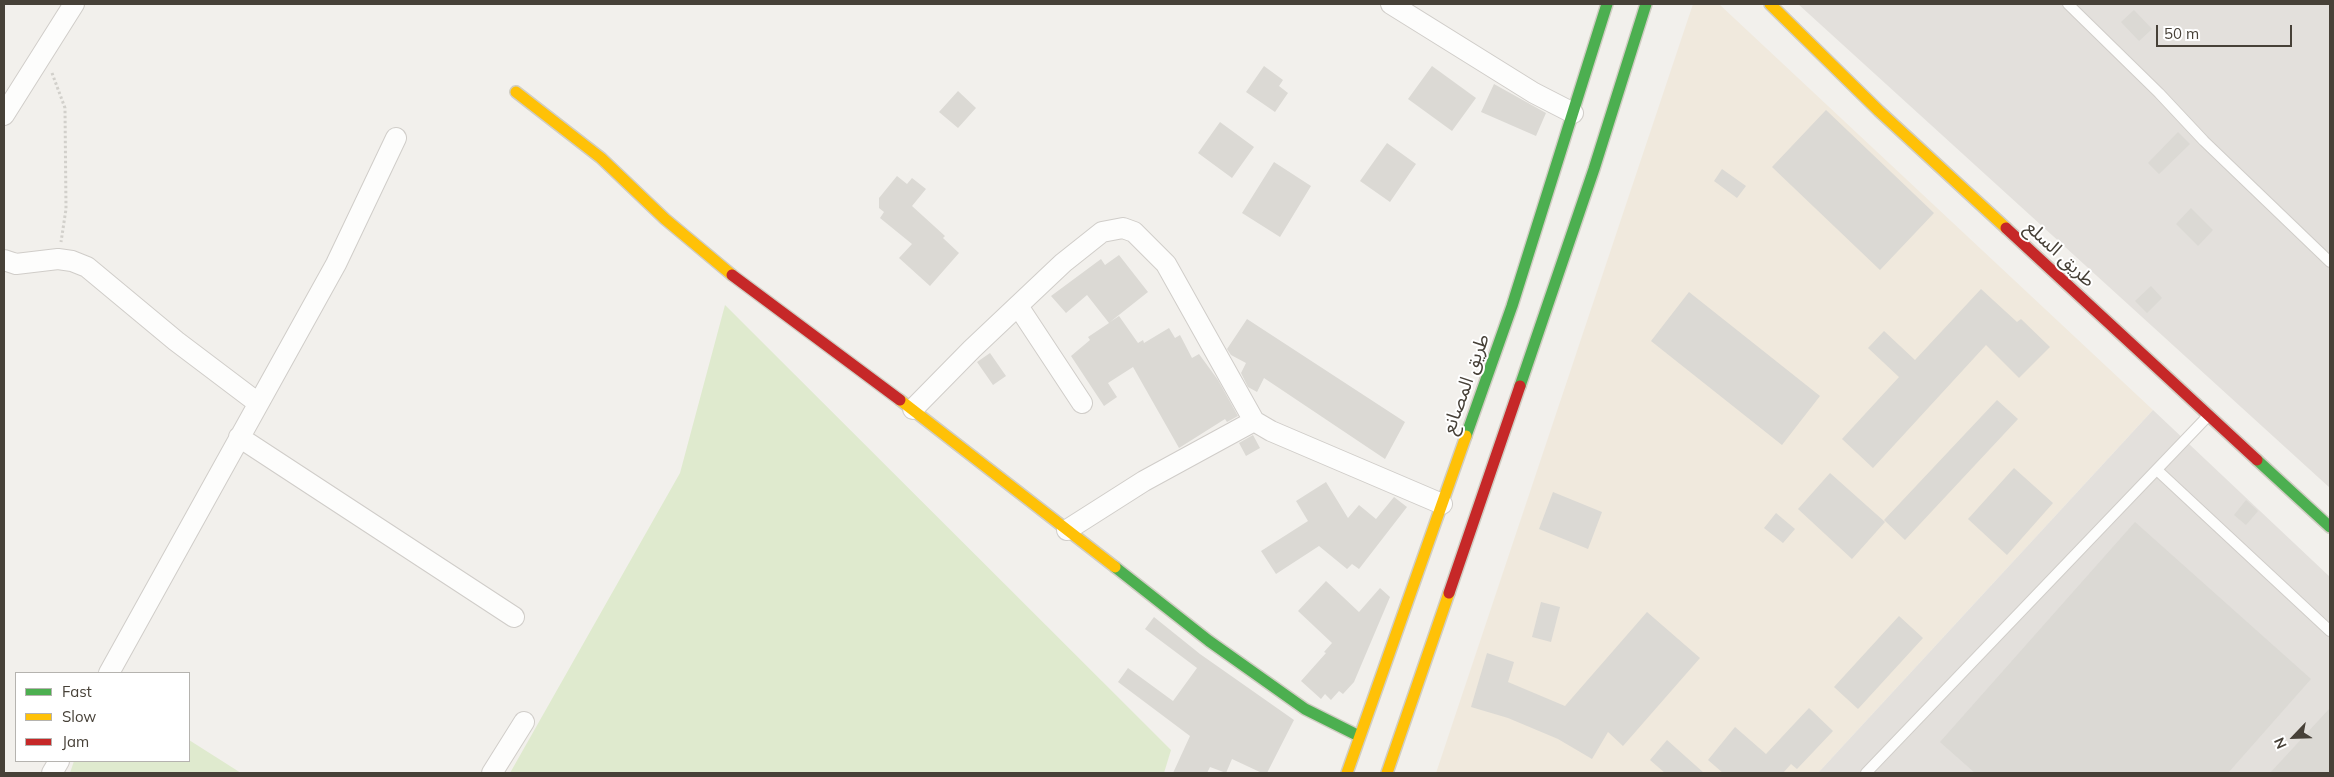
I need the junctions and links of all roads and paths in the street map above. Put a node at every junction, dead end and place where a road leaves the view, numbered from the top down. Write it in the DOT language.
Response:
graph roads {
  1 [pos="74,4"];
  2 [pos="1391,4"];
  3 [pos="1607,4"];
  4 [pos="1646,4"];
  5 [pos="1770,4"];
  6 [pos="2068,4"];
  7 [pos="53,75"];
  8 [pos="516,92"];
  9 [pos="1573,113"];
  10 [pos="4,115"];
  11 [pos="396,138"];
  12 [pos="58,259"];
  13 [pos="4,260"];
  14 [pos="2330,262"];
  15 [pos="1018,306"];
  16 [pos="258,403"];
  17 [pos="1082,403"];
  18 [pos="913,409"];
  19 [pos="2209,415"];
  20 [pos="1254,422"];
  21 [pos="239,437"];
  22 [pos="2156,470"];
  23 [pos="1442,504"];
  24 [pos="2330,526"];
  25 [pos="1067,530"];
  26 [pos="514,617"];
  27 [pos="2330,631"];
  28 [pos="110,672"];
  29 [pos="524,722"];
  30 [pos="1359,736"];
  31 [pos="58,762"];
  32 [pos="52,773"];
  33 [pos="492,773"];
  34 [pos="1347,773"];
  35 [pos="1387,773"];
  36 [pos="1866,773"];
  1 -- 10 [label="street"];
  2 -- 9 [label="street"];
  3 -- 9 [label="street, طريق المصانع"];
  4 -- 35 [label="street"];
  5 -- 19 [label="street, طريق السلع"];
  6 -- 14 [label="lane"];
  7 -- 12 [label="path"];
  8 -- 18 [label="street"];
  9 -- 23 [label="street, طريق المصانع"];
  11 -- 16 [label="street"];
  12 -- 13 [label="street"];
  12 -- 16 [label="street"];
  15 -- 17 [label="street"];
  15 -- 18 [label="street"];
  15 -- 20 [label="street"];
  16 -- 21 [label="street"];
  18 -- 25 [label="street"];
  19 -- 22 [label="lane"];
  19 -- 24 [label="street, طريق السلع"];
  20 -- 23 [label="street"];
  20 -- 25 [label="street"];
  21 -- 26 [label="street"];
  21 -- 28 [label="street"];
  22 -- 27 [label="lane"];
  22 -- 36 [label="lane"];
  23 -- 30 [label="street, طريق المصانع"];
  25 -- 30 [label="street"];
  29 -- 33 [label="street"];
  30 -- 34 [label="street, طريق المصانع"];
  31 -- 32 [label="street"];
}
